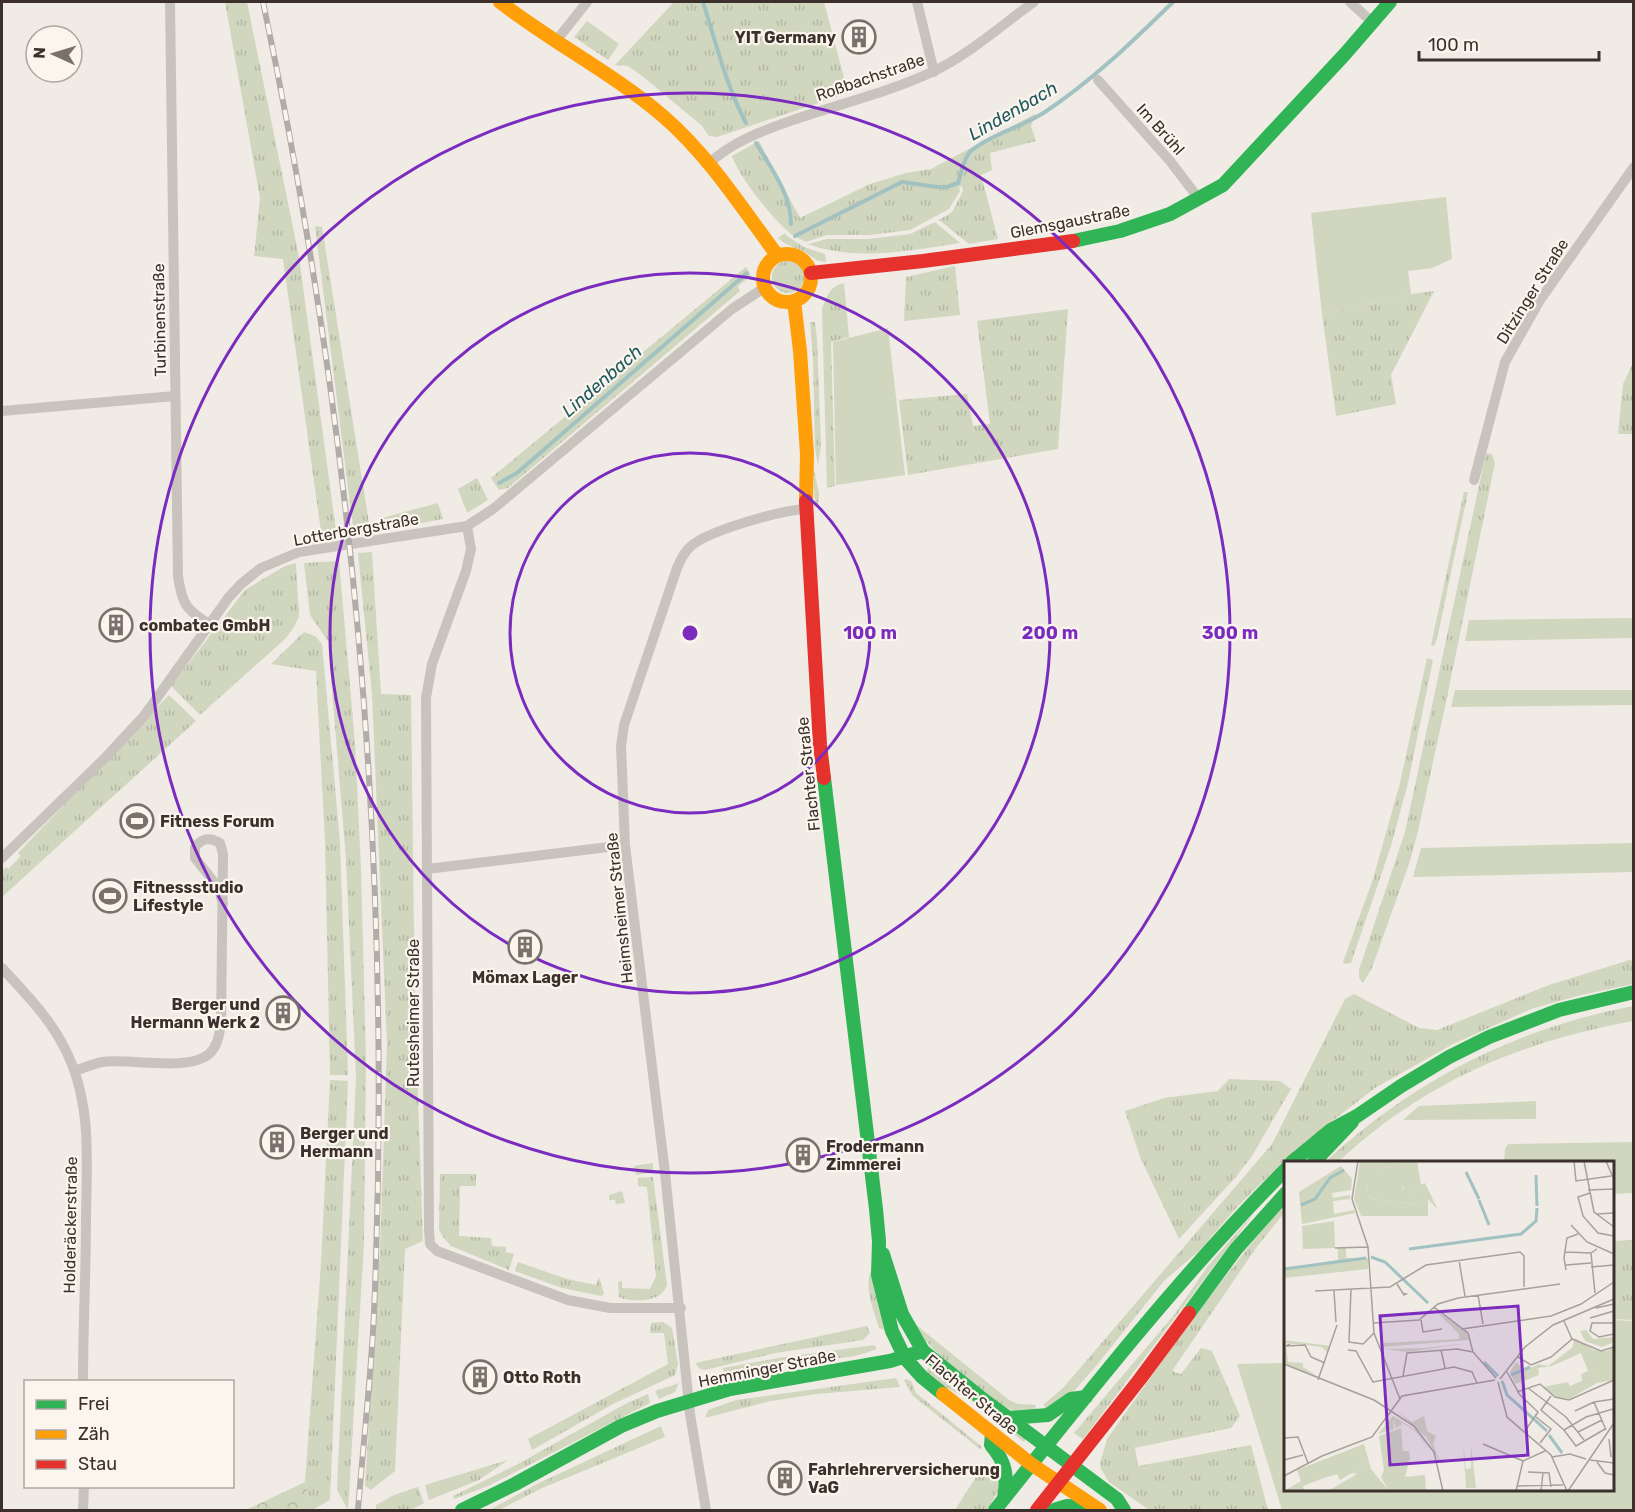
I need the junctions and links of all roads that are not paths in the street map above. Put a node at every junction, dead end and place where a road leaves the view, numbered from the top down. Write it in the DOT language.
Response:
graph roads {
  1 [pos="170,2"];
  2 [pos="500,2"];
  3 [pos="587,2"];
  4 [pos="917,2"];
  5 [pos="1034,2"];
  6 [pos="1350,2"];
  7 [pos="1390,2"];
  8 [pos="1372,22"];
  9 [pos="556,41"];
  10 [pos="934,72"];
  11 [pos="1098,80"];
  12 [pos="708,164"];
  13 [pos="1634,167"];
  14 [pos="1199,199"];
  15 [pos="777,255"];
  16 [pos="811,273"];
  17 [pos="764,288"];
  18 [pos="794,301"];
  19 [pos="175,396"];
  20 [pos="2,411"];
  21 [pos="1474,480"];
  22 [pos="807,509"];
  23 [pos="468,526"];
  24 [pos="210,625"];
  25 [pos="625,844"];
  26 [pos="2,858"];
  27 [pos="427,869"];
  28 [pos="223,904"];
  29 [pos="2,968"];
  30 [pos="1634,992"];
  31 [pos="75,1071"];
  32 [pos="1357,1116"];
  33 [pos="1293,1161"];
  34 [pos="1315,1161"];
  35 [pos="1284,1171"];
  36 [pos="1284,1195"];
  37 [pos="879,1241"];
  38 [pos="681,1308"];
  39 [pos="922,1351"];
  40 [pos="905,1358"];
  41 [pos="84,1380"];
  42 [pos="1086,1397"];
  43 [pos="689,1400"];
  44 [pos="1009,1418"];
  45 [pos="992,1434"];
  46 [pos="1046,1446"];
  47 [pos="1031,1464"];
  48 [pos="1073,1464"];
  49 [pos="1058,1483"];
  50 [pos="84,1488"];
  51 [pos="1004,1498"];
  52 [pos="1098,1509"];
  53 [pos="83,1510"];
  54 [pos="462,1510"];
  55 [pos="706,1510"];
  56 [pos="995,1510"];
  57 [pos="1036,1510"];
  58 [pos="1054,1510"];
  59 [pos="1124,1510"];
  1 -- 19 [label="street, Turbinenstraße"];
  2 -- 9 [label="main road"];
  3 -- 9 [label="street"];
  4 -- 10 [label="street"];
  5 -- 10 [label="street, Roßbachstraße"];
  6 -- 8 [label="street"];
  7 -- 8 [label="main road, Glemsgaustraße"];
  8 -- 14 [label="main road, Glemsgaustraße"];
  9 -- 12 [label="main road"];
  10 -- 12 [label="street, Roßbachstraße"];
  11 -- 14 [label="street, Im Brühl"];
  12 -- 15 [label="main road"];
  13 -- 21 [label="street, Ditzinger Straße"];
  14 -- 16 [label="main road, Glemsgaustraße"];
  15 -- 16 [label="main road"];
  15 -- 17 [label="main road"];
  16 -- 18 [label="main road"];
  17 -- 18 [label="main road"];
  17 -- 23 [label="street, Lotterbergstraße"];
  18 -- 22 [label="main road, Flachter Straße"];
  19 -- 20 [label="street"];
  19 -- 24 [label="street, Turbinenstraße"];
  22 -- 25 [label="street, Heimsheimer Straße"];
  22 -- 37 [label="main road, Flachter Straße"];
  23 -- 24 [label="street, Lotterbergstraße"];
  23 -- 27 [label="street, Rutesheimer Straße"];
  24 -- 26 [label="street, Lotterbergstraße"];
  25 -- 27 [label="street"];
  25 -- 38 [label="street, Heimsheimer Straße"];
  27 -- 38 [label="street, Rutesheimer Straße"];
  28 -- 28 [label="street"];
  28 -- 31 [label="street"];
  29 -- 31 [label="street, Holderäckerstraße"];
  30 -- 32 [label="main road"];
  31 -- 41 [label="street, Holderäckerstraße"];
  32 -- 33 [label="main road"];
  32 -- 34 [label="main road"];
  35 -- 42 [label="main road"];
  36 -- 48 [label="main road"];
  37 -- 39 [label="main road, Flachter Straße"];
  37 -- 40 [label="main road, Flachter Straße"];
  38 -- 43 [label="street, Heimsheimer Straße"];
  39 -- 40 [label="main road, Hemminger Straße"];
  39 -- 44 [label="main road, Flachter Straße"];
  40 -- 43 [label="main road, Hemminger Straße"];
  40 -- 45 [label="main road, Flachter Straße"];
  42 -- 44 [label="main road"];
  42 -- 46 [label="main road"];
  43 -- 54 [label="main road, Hemminger Straße"];
  43 -- 55 [label="street, Heimsheimer Straße"];
  44 -- 46 [label="main road, Flachter Straße"];
  45 -- 47 [label="main road, Flachter Straße"];
  45 -- 51 [label="main road"];
  46 -- 47 [label="main road"];
  46 -- 48 [label="main road, Flachter Straße"];
  47 -- 49 [label="main road, Flachter Straße"];
  47 -- 51 [label="main road"];
  48 -- 49 [label="main road"];
  48 -- 59 [label="main road, Flachter Straße"];
  49 -- 52 [label="main road, Flachter Straße"];
  49 -- 57 [label="main road"];
  50 -- 53 [label="street"];
  51 -- 56 [label="main road"];
  52 -- 58 [label="main road"];
}
